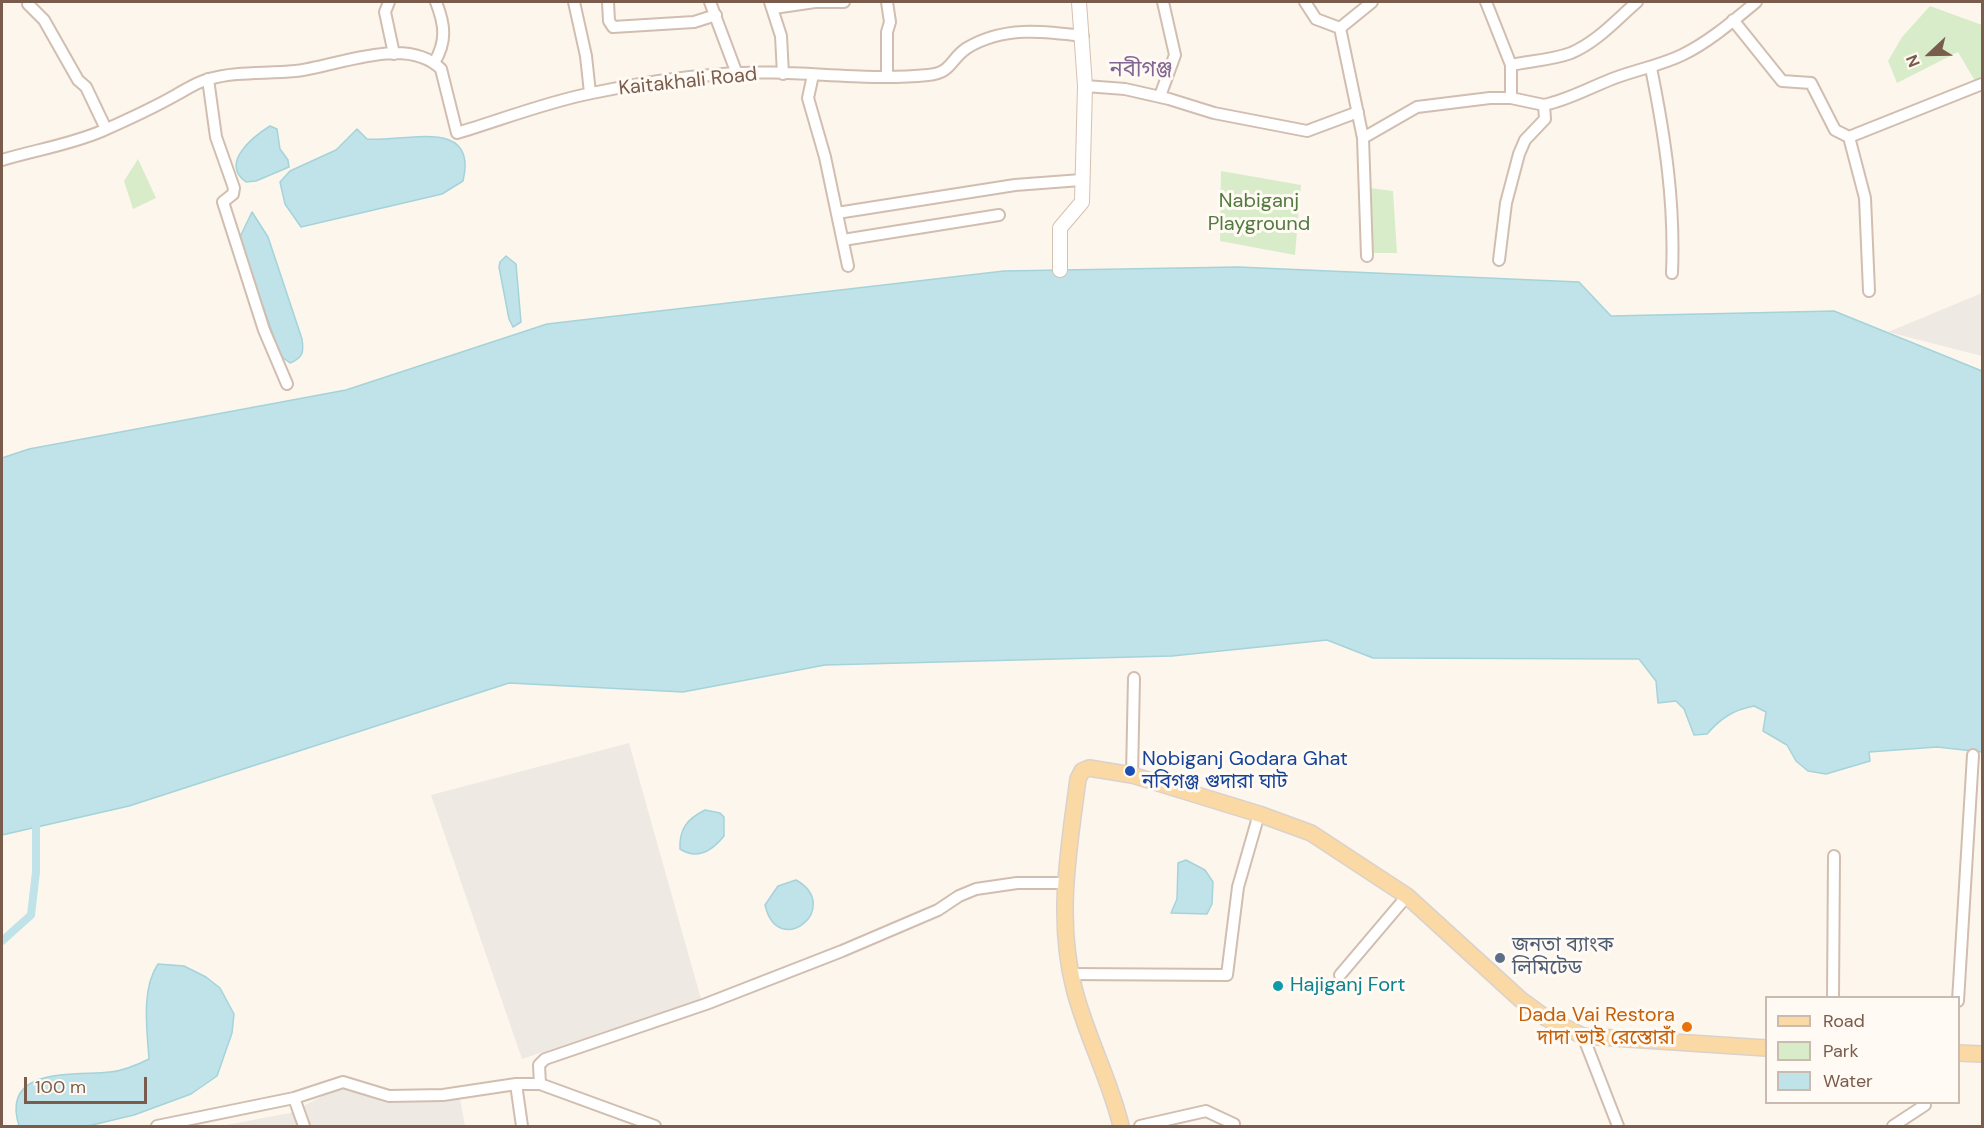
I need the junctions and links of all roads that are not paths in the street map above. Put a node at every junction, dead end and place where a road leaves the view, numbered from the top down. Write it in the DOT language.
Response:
graph roads {
  1 [pos="389,2"];
  2 [pos="436,2"];
  3 [pos="574,2"];
  4 [pos="608,2"];
  5 [pos="710,2"];
  6 [pos="844,2"];
  7 [pos="887,2"];
  8 [pos="1079,2"];
  9 [pos="1163,2"];
  10 [pos="1305,2"];
  11 [pos="1372,2"];
  12 [pos="1486,2"];
  13 [pos="1637,2"];
  14 [pos="1756,2"];
  15 [pos="28,4"];
  16 [pos="772,5"];
  17 [pos="716,15"];
  18 [pos="1733,20"];
  19 [pos="1340,28"];
  20 [pos="1083,36"];
  21 [pos="394,54"];
  22 [pos="434,63"];
  23 [pos="1511,65"];
  24 [pos="1651,68"];
  25 [pos="737,74"];
  26 [pos="783,74"];
  27 [pos="813,75"];
  28 [pos="887,76"];
  29 [pos="208,79"];
  30 [pos="1983,84"];
  31 [pos="1084,86"];
  32 [pos="590,93"];
  33 [pos="1160,96"];
  34 [pos="1511,98"];
  35 [pos="1544,105"];
  36 [pos="1358,112"];
  37 [pos="106,129"];
  38 [pos="1849,136"];
  39 [pos="1363,138"];
  40 [pos="2,160"];
  41 [pos="1081,180"];
  42 [pos="837,213"];
  43 [pos="999,215"];
  44 [pos="843,240"];
  45 [pos="1367,256"];
  46 [pos="1498,260"];
  47 [pos="848,266"];
  48 [pos="1060,270"];
  49 [pos="1672,273"];
  50 [pos="1869,291"];
  51 [pos="287,384"];
  52 [pos="1134,678"];
  53 [pos="1973,755"];
  54 [pos="1132,775"];
  55 [pos="1259,814"];
  56 [pos="1834,856"];
  57 [pos="1065,883"];
  58 [pos="1407,896"];
  59 [pos="1071,974"];
  60 [pos="1340,975"];
  61 [pos="1833,996"];
  62 [pos="1959,996"];
  63 [pos="1583,1036"];
  64 [pos="1765,1048"];
  65 [pos="1960,1053"];
  66 [pos="1983,1054"];
  67 [pos="516,1084"];
  68 [pos="540,1084"];
  69 [pos="294,1098"];
  70 [pos="1920,1106"];
  71 [pos="157,1126"];
  72 [pos="304,1126"];
  73 [pos="522,1126"];
  74 [pos="655,1126"];
  75 [pos="1121,1126"];
  76 [pos="1140,1126"];
  77 [pos="1234,1126"];
  78 [pos="1617,1126"];
  79 [pos="1893,1126"];
  1 -- 21 [label="street"];
  2 -- 22 [label="street"];
  3 -- 32 [label="street"];
  4 -- 17 [label="street"];
  5 -- 17 [label="street"];
  6 -- 16 [label="street"];
  7 -- 28 [label="street"];
  8 -- 20 [label="main road"];
  9 -- 33 [label="street"];
  10 -- 19 [label="street"];
  11 -- 19 [label="street"];
  12 -- 23 [label="street"];
  13 -- 23 [label="street"];
  14 -- 18 [label="street"];
  15 -- 37 [label="street"];
  16 -- 26 [label="street"];
  17 -- 25 [label="street"];
  18 -- 24 [label="street"];
  18 -- 38 [label="street"];
  19 -- 36 [label="street"];
  20 -- 28 [label="street, Kaitakhali Road"];
  20 -- 31 [label="main road"];
  21 -- 22 [label="street"];
  21 -- 29 [label="street"];
  22 -- 32 [label="street, Kaitakhali Road"];
  23 -- 34 [label="street"];
  24 -- 35 [label="street"];
  24 -- 49 [label="street"];
  25 -- 26 [label="street, Kaitakhali Road"];
  25 -- 32 [label="street, Kaitakhali Road"];
  26 -- 27 [label="street, Kaitakhali Road"];
  27 -- 28 [label="street, Kaitakhali Road"];
  27 -- 42 [label="street"];
  29 -- 37 [label="street"];
  29 -- 51 [label="street"];
  30 -- 38 [label="street"];
  31 -- 33 [label="street"];
  31 -- 41 [label="main road"];
  33 -- 36 [label="street"];
  34 -- 35 [label="street"];
  34 -- 39 [label="street"];
  35 -- 46 [label="street"];
  36 -- 39 [label="street"];
  37 -- 40 [label="street"];
  38 -- 50 [label="street"];
  39 -- 45 [label="street"];
  41 -- 42 [label="street"];
  41 -- 48 [label="main road"];
  42 -- 44 [label="street"];
  43 -- 44 [label="street"];
  44 -- 47 [label="street"];
  52 -- 54 [label="street"];
  53 -- 62 [label="street"];
  54 -- 55 [label="main road"];
  54 -- 57 [label="main road"];
  55 -- 58 [label="main road"];
  55 -- 59 [label="street"];
  56 -- 61 [label="street"];
  57 -- 59 [label="main road"];
  57 -- 68 [label="street"];
  58 -- 60 [label="street"];
  58 -- 63 [label="main road"];
  59 -- 75 [label="main road"];
  63 -- 64 [label="main road"];
  63 -- 78 [label="street"];
  65 -- 66 [label="main road"];
  67 -- 68 [label="street"];
  67 -- 69 [label="street"];
  67 -- 73 [label="street"];
  68 -- 74 [label="street"];
  69 -- 71 [label="street"];
  69 -- 72 [label="street"];
  70 -- 79 [label="street"];
  76 -- 77 [label="street"];
}
